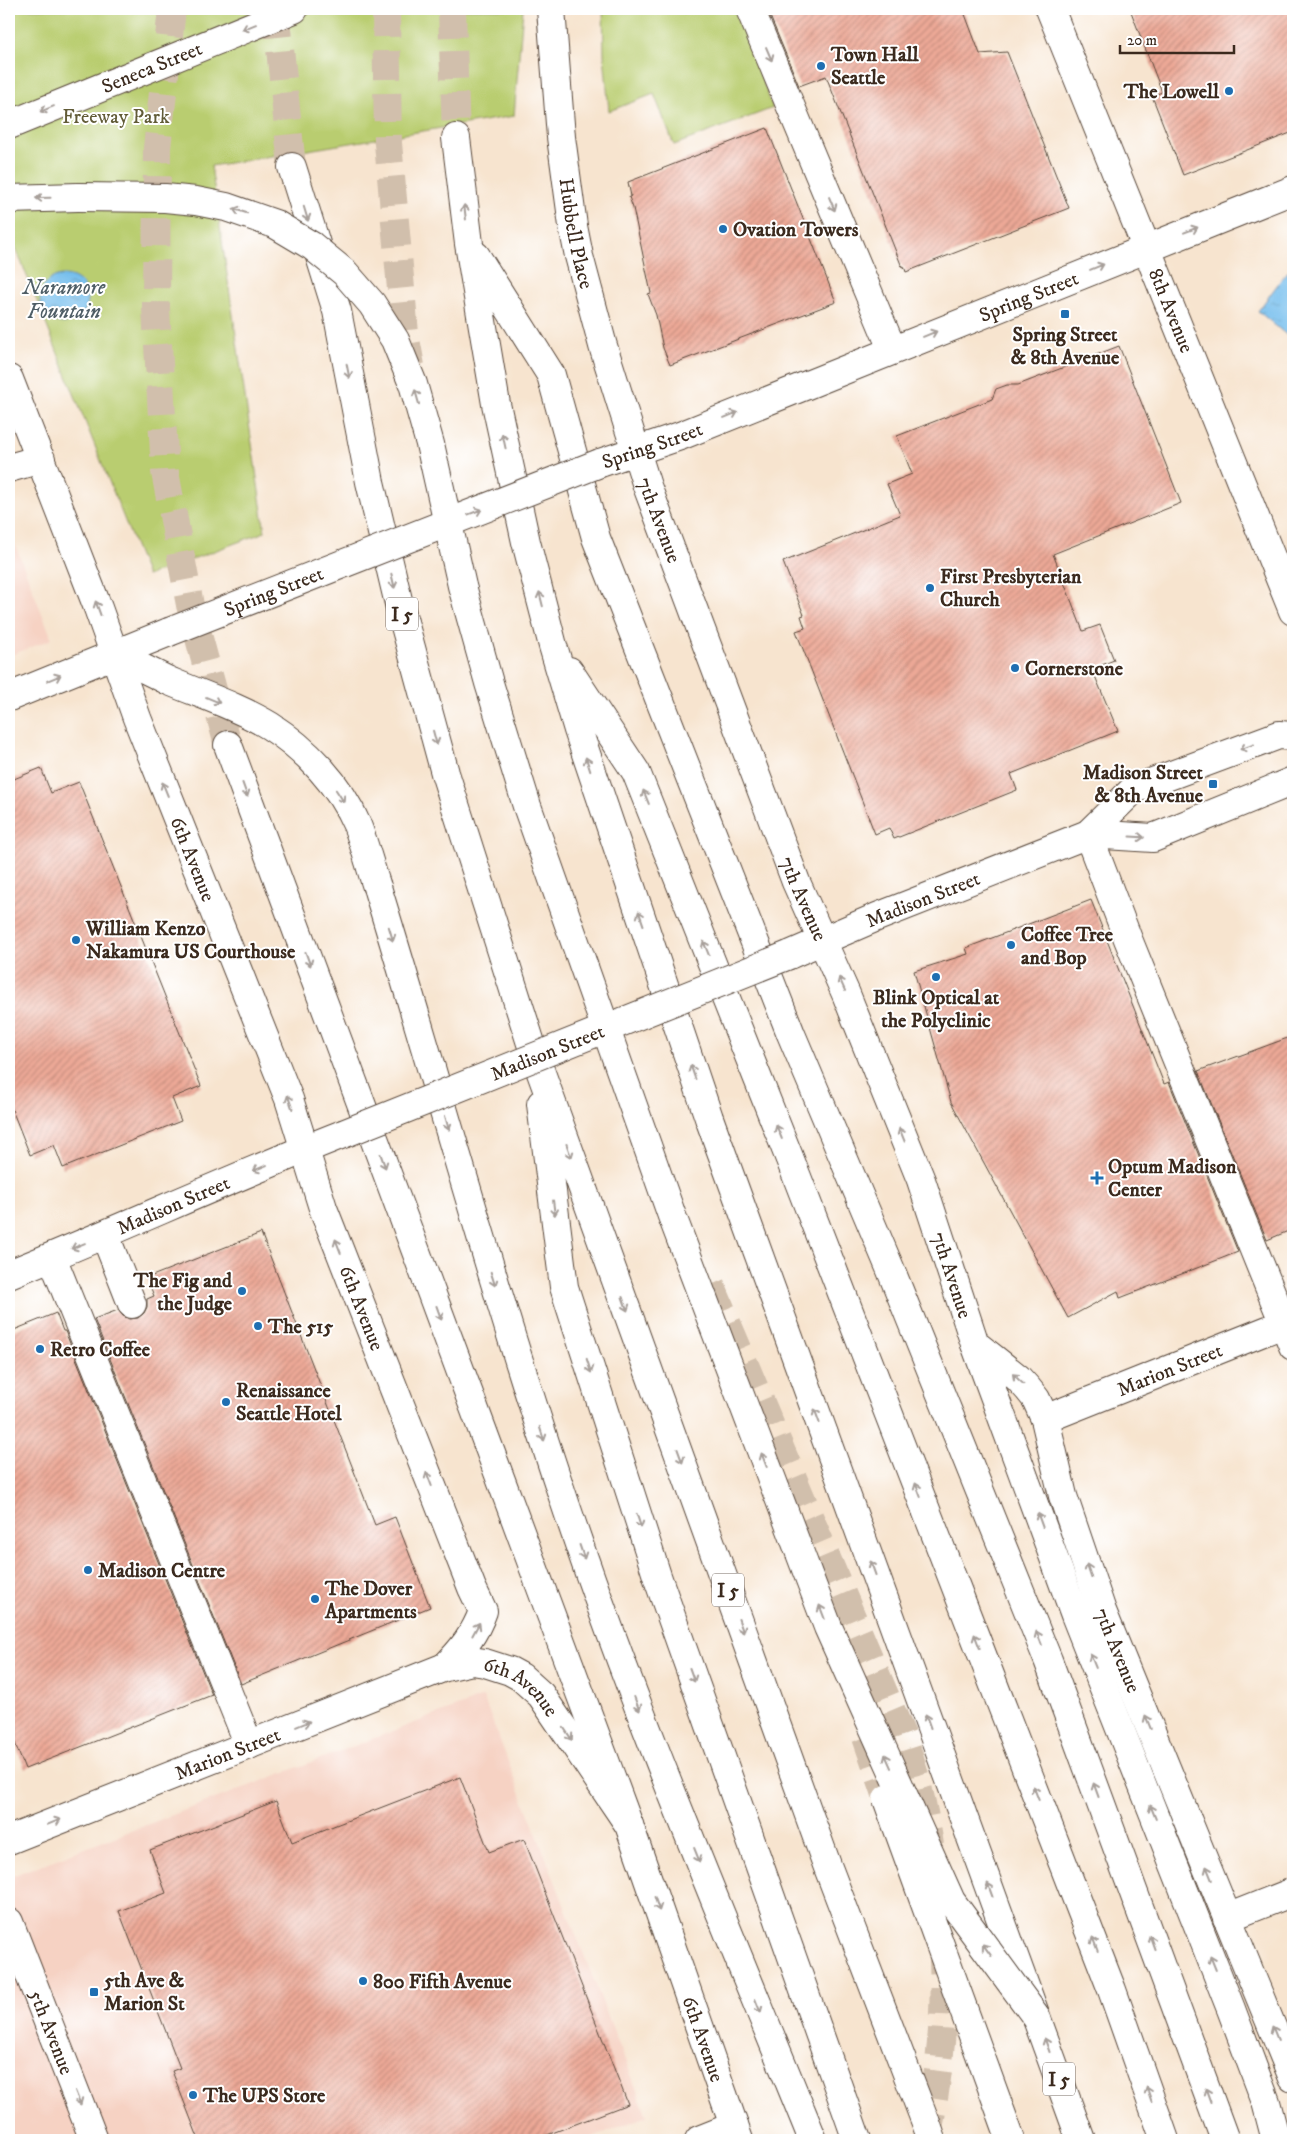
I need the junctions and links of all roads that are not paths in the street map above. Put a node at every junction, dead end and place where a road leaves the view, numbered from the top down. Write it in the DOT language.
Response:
graph roads {
  1 [pos="294,9"];
  2 [pos="551,9"];
  3 [pos="750,9"];
  4 [pos="1050,9"];
  5 [pos="9,125"];
  6 [pos="456,138"];
  7 [pos="292,167"];
  8 [pos="1293,190"];
  9 [pos="9,199"];
  10 [pos="469,244"];
  11 [pos="1146,248"];
  12 [pos="892,349"];
  13 [pos="9,380"];
  14 [pos="636,451"];
  15 [pos="41,459"];
  16 [pos="9,468"];
  17 [pos="1293,612"];
  18 [pos="553,646"];
  19 [pos="114,654"];
  20 [pos="9,697"];
  21 [pos="1293,736"];
  22 [pos="228,745"];
  23 [pos="1293,781"];
  24 [pos="1088,834"];
  25 [pos="823,942"];
  26 [pos="534,1056"];
  27 [pos="304,1149"];
  28 [pos="105,1235"];
  29 [pos="52,1256"];
  30 [pos="9,1274"];
  31 [pos="132,1304"];
  32 [pos="1290,1330"];
  33 [pos="975,1344"];
  34 [pos="1044,1419"];
  35 [pos="445,1667"];
  36 [pos="249,1745"];
  37 [pos="886,1794"];
  38 [pos="629,1825"];
  39 [pos="9,1840"];
  40 [pos="1293,1892"];
  41 [pos="1227,1918"];
  42 [pos="9,1922"];
  43 [pos="1037,2018"];
  44 [pos="1293,2078"];
  45 [pos="929,2131"];
  46 [pos="737,2133"];
  47 [pos="94,2140"];
  48 [pos="699,2140"];
  49 [pos="813,2140"];
  50 [pos="857,2140"];
  51 [pos="1011,2140"];
  52 [pos="1081,2140"];
  53 [pos="1165,2140"];
  54 [pos="1225,2140"];
  55 [pos="1276,2140"];
  1 -- 5 [label="main road, Seneca Street, one-way"];
  2 -- 14 [label="main road, Hubbell Place"];
  3 -- 12 [label="main road, one-way"];
  4 -- 11 [label="main road, 8th Avenue"];
  10 -- 6 [label="main road, I 5, one-way"];
  7 -- 26 [label="main road, I 5, one-way"];
  11 -- 8 [label="main road, Spring Street, one-way"];
  43 -- 9 [label="main road, one-way, bridge"];
  18 -- 10 [label="main road, I 5, one-way"];
  54 -- 10 [label="main road, one-way"];
  12 -- 11 [label="main road, Spring Street, one-way"];
  11 -- 17 [label="main road, 8th Avenue"];
  14 -- 12 [label="main road, Spring Street, one-way"];
  13 -- 15 [label="main road, 6th Avenue"];
  19 -- 14 [label="main road, Spring Street, one-way, bridge"];
  14 -- 25 [label="main road, 7th Avenue"];
  15 -- 16 [label="main road"];
  19 -- 15 [label="main road, 6th Avenue, one-way"];
  43 -- 18 [label="main road, I 5, one-way, bridge"];
  53 -- 18 [label="main road, one-way"];
  20 -- 19 [label="main road, Spring Street, one-way"];
  27 -- 19 [label="main road, 6th Avenue, one-way"];
  19 -- 49 [label="main road, one-way, bridge"];
  21 -- 24 [label="main road, Madison Street, one-way"];
  22 -- 38 [label="main road, one-way"];
  24 -- 23 [label="main road, Madison Street, one-way"];
  24 -- 25 [label="main road, Madison Street"];
  24 -- 32 [label="main road"];
  25 -- 27 [label="main road, Madison Street, bridge"];
  33 -- 25 [label="main road, 7th Avenue, one-way"];
  26 -- 45 [label="main road, I 5, one-way"];
  26 -- 50 [label="main road, I 5, one-way"];
  27 -- 28 [label="main road, Madison Street, one-way"];
  35 -- 27 [label="main road, 6th Avenue, one-way"];
  28 -- 29 [label="main road, Madison Street, one-way"];
  28 -- 31 [label="main road"];
  29 -- 30 [label="main road, Madison Street"];
  29 -- 36 [label="main road"];
  32 -- 34 [label="main road, Marion Street"];
  34 -- 33 [label="main road, 7th Avenue, one-way"];
  55 -- 33 [label="main road, one-way"];
  41 -- 34 [label="main road, 7th Avenue, one-way"];
  36 -- 35 [label="main road, Marion Street, one-way"];
  35 -- 38 [label="main road, 6th Avenue, one-way"];
  39 -- 36 [label="main road, Marion Street, one-way"];
  37 -- 51 [label="main road, bridge"];
  38 -- 46 [label="main road, 6th Avenue, one-way"];
  40 -- 41 [label="main road"];
  44 -- 41 [label="main road, 7th Avenue, one-way"];
  42 -- 47 [label="main road, 5th Avenue, one-way"];
  52 -- 43 [label="main road, I 5, one-way"];
  46 -- 48 [label="main road"];
}
